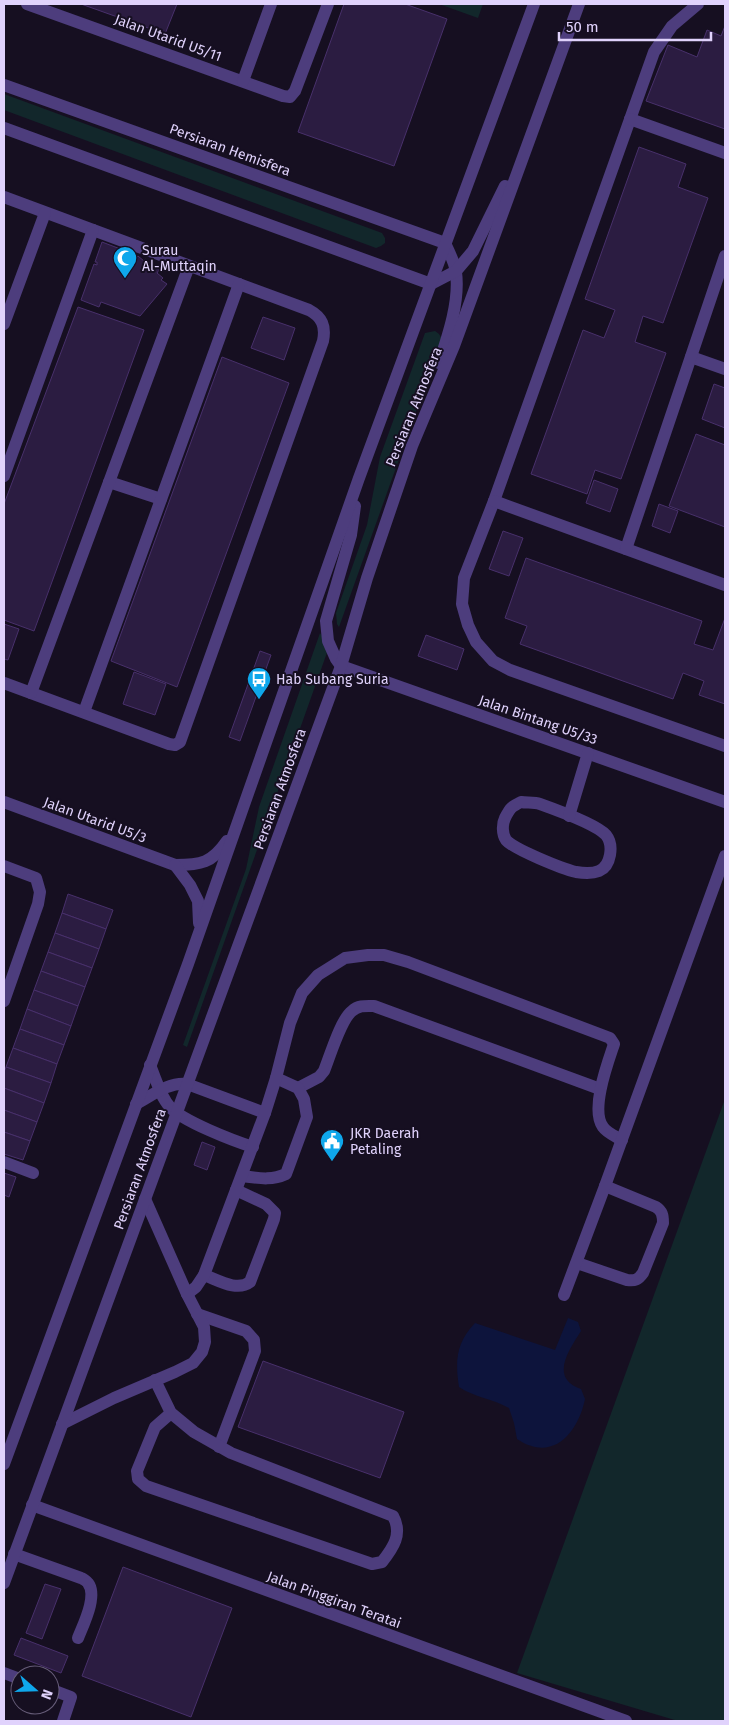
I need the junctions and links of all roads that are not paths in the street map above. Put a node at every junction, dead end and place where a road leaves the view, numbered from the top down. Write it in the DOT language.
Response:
graph roads {
  1 [pos="26,4"];
  2 [pos="271,4"];
  3 [pos="328,4"];
  4 [pos="534,4"];
  5 [pos="579,4"];
  6 [pos="698,4"];
  7 [pos="552,80"];
  8 [pos="243,81"];
  9 [pos="4,85"];
  10 [pos="630,119"];
  11 [pos="4,128"];
  12 [pos="725,153"];
  13 [pos="4,197"];
  14 [pos="45,213"];
  15 [pos="93,230"];
  16 [pos="445,243"];
  17 [pos="725,256"];
  18 [pos="190,266"];
  19 [pos="456,271"];
  20 [pos="239,284"];
  21 [pos="430,284"];
  22 [pos="4,324"];
  23 [pos="691,357"];
  24 [pos="725,369"];
  25 [pos="9,443"];
  26 [pos="412,446"];
  27 [pos="4,476"];
  28 [pos="359,478"];
  29 [pos="109,482"];
  30 [pos="161,499"];
  31 [pos="494,501"];
  32 [pos="626,549"];
  33 [pos="725,585"];
  34 [pos="341,666"];
  35 [pos="4,683"];
  36 [pos="31,693"];
  37 [pos="84,712"];
  38 [pos="725,746"];
  39 [pos="588,753"];
  40 [pos="4,802"];
  41 [pos="725,802"];
  42 [pos="568,816"];
  43 [pos="235,831"];
  44 [pos="725,856"];
  45 [pos="4,866"];
  46 [pos="176,866"];
  47 [pos="200,928"];
  48 [pos="4,1001"];
  49 [pos="150,1065"];
  50 [pos="276,1078"];
  51 [pos="187,1084"];
  52 [pos="298,1088"];
  53 [pos="600,1088"];
  54 [pos="161,1090"];
  55 [pos="136,1104"];
  56 [pos="266,1113"];
  57 [pos="176,1114"];
  58 [pos="622,1140"];
  59 [pos="252,1147"];
  60 [pos="4,1162"];
  61 [pos="33,1173"];
  62 [pos="242,1176"];
  63 [pos="605,1186"];
  64 [pos="236,1190"];
  65 [pos="144,1199"];
  66 [pos="577,1262"];
  67 [pos="204,1275"];
  68 [pos="187,1294"];
  69 [pos="564,1296"];
  70 [pos="198,1314"];
  71 [pos="155,1380"];
  72 [pos="171,1412"];
  73 [pos="62,1424"];
  74 [pos="219,1447"];
  75 [pos="4,1464"];
  76 [pos="32,1505"];
  77 [pos="14,1554"];
  78 [pos="4,1583"];
  79 [pos="78,1638"];
  80 [pos="60,1693"];
  81 [pos="63,1721"];
  82 [pos="626,1721"];
  1 -- 8 [label="street, Jalan Utarid U5/11"];
  2 -- 8 [label="street"];
  3 -- 8 [label="street, Jalan Utarid U5/11"];
  4 -- 16 [label="street, Persiaran Atmosfera"];
  5 -- 7 [label="street, Persiaran Atmosfera"];
  6 -- 10 [label="street"];
  7 -- 19 [label="street"];
  7 -- 26 [label="street, Persiaran Atmosfera"];
  9 -- 16 [label="street, Persiaran Hemisfera"];
  10 -- 12 [label="street"];
  10 -- 31 [label="street"];
  11 -- 21 [label="street"];
  13 -- 14 [label="street"];
  14 -- 15 [label="street"];
  14 -- 22 [label="street"];
  15 -- 18 [label="street"];
  15 -- 25 [label="street"];
  16 -- 19 [label="street"];
  16 -- 21 [label="street, Persiaran Atmosfera"];
  17 -- 23 [label="street"];
  18 -- 20 [label="street"];
  18 -- 29 [label="street"];
  19 -- 21 [label="street"];
  19 -- 26 [label="street"];
  20 -- 30 [label="street"];
  20 -- 37 [label="street"];
  21 -- 28 [label="street, Persiaran Atmosfera"];
  23 -- 24 [label="street"];
  23 -- 32 [label="street"];
  25 -- 27 [label="street"];
  26 -- 34 [label="street, Persiaran Atmosfera"];
  28 -- 34 [label="street"];
  28 -- 43 [label="street, Persiaran Atmosfera"];
  29 -- 30 [label="street"];
  29 -- 36 [label="street"];
  30 -- 37 [label="street"];
  31 -- 32 [label="street"];
  31 -- 38 [label="street"];
  32 -- 33 [label="street"];
  34 -- 39 [label="street, Jalan Bintang U5/33"];
  34 -- 51 [label="street, Persiaran Atmosfera"];
  35 -- 36 [label="street"];
  36 -- 37 [label="street"];
  39 -- 41 [label="street, Jalan Bintang U5/33"];
  39 -- 42 [label="street"];
  40 -- 46 [label="street, Jalan Utarid U5/3"];
  42 -- 42 [label="street"];
  43 -- 46 [label="street"];
  43 -- 47 [label="street, Persiaran Atmosfera"];
  44 -- 58 [label="street"];
  45 -- 48 [label="street"];
  46 -- 47 [label="street"];
  47 -- 49 [label="street, Persiaran Atmosfera"];
  49 -- 54 [label="street"];
  49 -- 55 [label="street, Persiaran Atmosfera"];
  50 -- 52 [label="street"];
  50 -- 53 [label="street"];
  50 -- 56 [label="street"];
  51 -- 54 [label="street"];
  51 -- 56 [label="street"];
  51 -- 57 [label="street, Persiaran Atmosfera"];
  52 -- 53 [label="street"];
  52 -- 62 [label="street"];
  53 -- 58 [label="street"];
  54 -- 55 [label="street"];
  54 -- 57 [label="street"];
  55 -- 75 [label="street, Persiaran Atmosfera"];
  56 -- 59 [label="street"];
  57 -- 59 [label="street"];
  57 -- 65 [label="street, Persiaran Atmosfera"];
  58 -- 63 [label="street"];
  59 -- 62 [label="street"];
  60 -- 61 [label="street"];
  62 -- 64 [label="street"];
  63 -- 66 [label="street"];
  63 -- 66 [label="street"];
  64 -- 67 [label="street"];
  64 -- 67 [label="street"];
  65 -- 68 [label="street"];
  65 -- 73 [label="street, Persiaran Atmosfera"];
  66 -- 69 [label="street"];
  67 -- 68 [label="street"];
  68 -- 70 [label="street"];
  70 -- 71 [label="street"];
  70 -- 74 [label="street"];
  71 -- 72 [label="street"];
  71 -- 73 [label="street"];
  72 -- 74 [label="street"];
  72 -- 74 [label="street"];
  73 -- 76 [label="street, Persiaran Atmosfera"];
  76 -- 77 [label="street, Persiaran Atmosfera"];
  76 -- 82 [label="street, Jalan Pinggiran Teratai"];
  77 -- 78 [label="street, Persiaran Atmosfera"];
  77 -- 79 [label="street"];
  80 -- 81 [label="street"];
}
